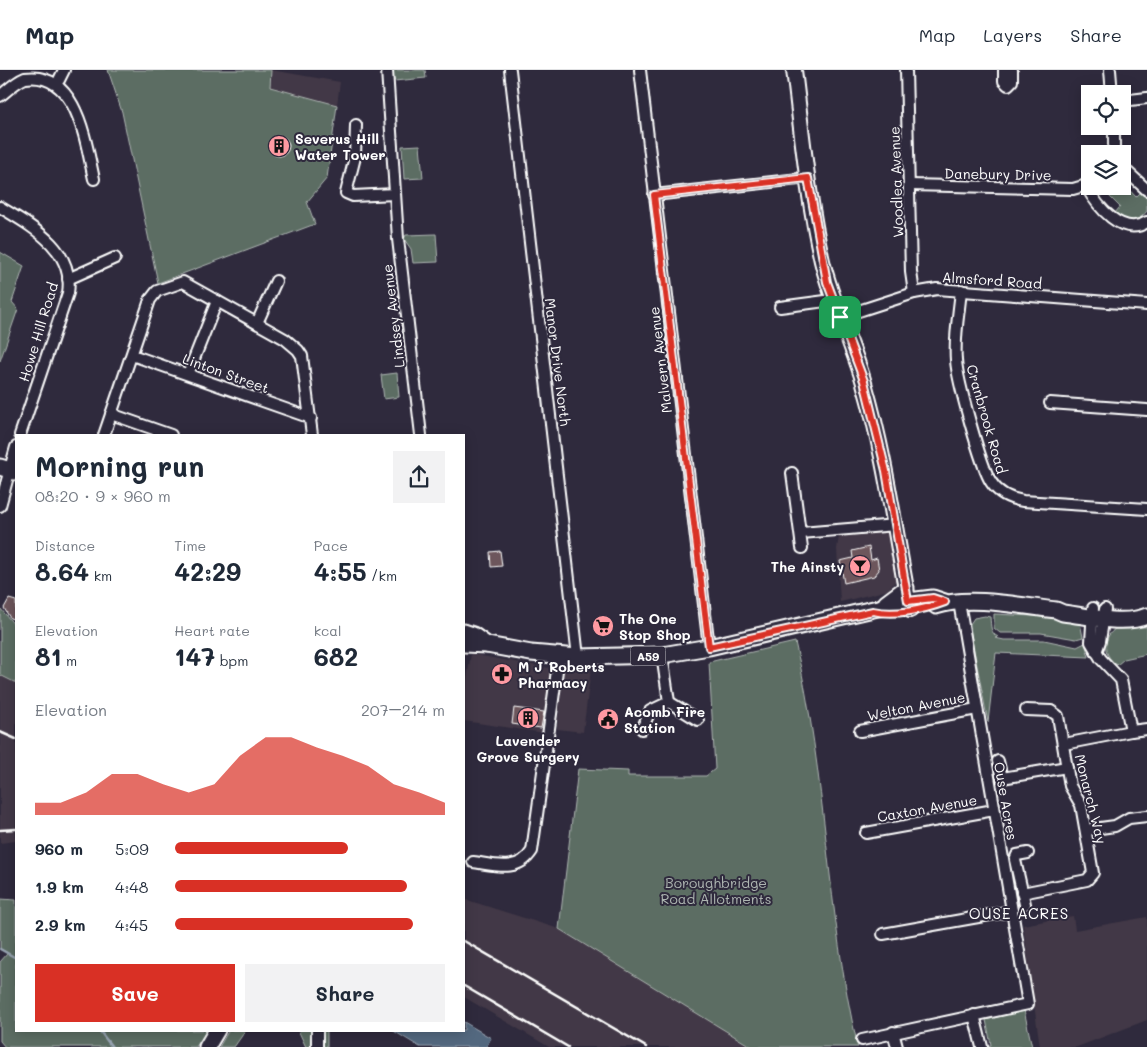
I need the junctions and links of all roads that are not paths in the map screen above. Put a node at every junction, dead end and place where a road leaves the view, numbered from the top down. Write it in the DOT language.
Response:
graph roads {
  1 [pos="64,70"];
  2 [pos="387,70"];
  3 [pos="510,70"];
  4 [pos="640,70"];
  5 [pos="794,70"];
  6 [pos="906,70"];
  7 [pos="1004,70"];
  8 [pos="1012,70"];
  9 [pos="1110,70"];
  10 [pos="59,80"];
  11 [pos="1111,85"];
  12 [pos="0,96"];
  13 [pos="1147,98"];
  14 [pos="1131,99"];
  15 [pos="356,125"];
  16 [pos="1131,175"];
  17 [pos="808,178"];
  18 [pos="94,179"];
  19 [pos="337,185"];
  20 [pos="910,185"];
  21 [pos="1081,187"];
  22 [pos="1147,190"];
  23 [pos="346,192"];
  24 [pos="395,194"];
  25 [pos="654,195"];
  26 [pos="1094,195"];
  27 [pos="0,207"];
  28 [pos="1147,222"];
  29 [pos="115,258"];
  30 [pos="68,279"];
  31 [pos="276,281"];
  32 [pos="961,290"];
  33 [pos="914,293"];
  34 [pos="833,300"];
  35 [pos="217,301"];
  36 [pos="1147,305"];
  37 [pos="780,307"];
  38 [pos="840,317"];
  39 [pos="257,323"];
  40 [pos="132,355"];
  41 [pos="188,374"];
  42 [pos="1050,403"];
  43 [pos="1147,410"];
  44 [pos="111,414"];
  45 [pos="311,418"];
  46 [pos="20,434"];
  47 [pos="104,434"];
  48 [pos="168,434"];
  49 [pos="312,434"];
  50 [pos="421,434"];
  51 [pos="15,450"];
  52 [pos="8,470"];
  53 [pos="792,472"];
  54 [pos="0,506"];
  55 [pos="1147,510"];
  56 [pos="896,525"];
  57 [pos="801,533"];
  58 [pos="802,548"];
  59 [pos="908,600"];
  60 [pos="952,602"];
  61 [pos="1098,613"];
  62 [pos="1147,616"];
  63 [pos="465,632"];
  64 [pos="465,644"];
  65 [pos="487,645"];
  66 [pos="709,647"];
  67 [pos="662,655"];
  68 [pos="558,656"];
  69 [pos="578,657"];
  70 [pos="670,702"];
  71 [pos="977,709"];
  72 [pos="1026,710"];
  73 [pos="698,720"];
  74 [pos="642,729"];
  75 [pos="1147,729"];
  76 [pos="860,731"];
  77 [pos="1131,731"];
  78 [pos="1064,744"];
  79 [pos="998,761"];
  80 [pos="1067,767"];
  81 [pos="994,810"];
  82 [pos="1147,816"];
  83 [pos="1086,830"];
  84 [pos="866,833"];
  85 [pos="1028,853"];
  86 [pos="473,862"];
  87 [pos="1022,893"];
  88 [pos="1025,904"];
  89 [pos="1012,911"];
  90 [pos="884,934"];
  91 [pos="974,1015"];
  92 [pos="216,1032"];
  93 [pos="317,1032"];
  94 [pos="894,1032"];
  95 [pos="862,1040"];
  96 [pos="207,1047"];
  97 [pos="317,1047"];
  98 [pos="897,1047"];
  99 [pos="982,1047"];
  1 -- 10 [label="street"];
  2 -- 24 [label="street, Lindsey Avenue"];
  3 -- 69 [label="street, Manor Drive North"];
  4 -- 25 [label="street, Malvern Avenue"];
  5 -- 17 [label="street"];
  6 -- 20 [label="street, Woodlea Avenue"];
  7 -- 8 [label="street"];
  9 -- 11 [label="street"];
  10 -- 12 [label="street"];
  10 -- 18 [label="street"];
  13 -- 14 [label="street"];
  15 -- 23 [label="street"];
  16 -- 22 [label="street"];
  17 -- 25 [label="street"];
  17 -- 34 [label="street"];
  19 -- 23 [label="street"];
  20 -- 21 [label="street, Danebury Drive"];
  20 -- 33 [label="street, Woodlea Avenue"];
  23 -- 24 [label="street"];
  24 -- 50 [label="street, Lindsey Avenue"];
  25 -- 66 [label="street, Malvern Avenue"];
  26 -- 28 [label="street, Danebury Drive"];
  27 -- 30 [label="street, Howe Hill Road"];
  29 -- 30 [label="street"];
  30 -- 46 [label="street, Howe Hill Road"];
  31 -- 39 [label="street"];
  32 -- 33 [label="street, Almsford Road"];
  32 -- 36 [label="street, Almsford Road"];
  32 -- 55 [label="street, Cranbrook Road"];
  33 -- 38 [label="street, Almsford Road"];
  34 -- 37 [label="street"];
  34 -- 38 [label="street"];
  35 -- 39 [label="street"];
  35 -- 40 [label="street"];
  35 -- 41 [label="street"];
  38 -- 56 [label="street"];
  39 -- 45 [label="street"];
  40 -- 41 [label="street, Linton Street"];
  40 -- 44 [label="street"];
  41 -- 45 [label="street, Linton Street"];
  42 -- 43 [label="street"];
  44 -- 47 [label="street"];
  44 -- 48 [label="street"];
  45 -- 49 [label="street"];
  51 -- 52 [label="street"];
  52 -- 54 [label="street"];
  53 -- 57 [label="street"];
  56 -- 57 [label="street"];
  56 -- 59 [label="street"];
  57 -- 58 [label="street"];
  59 -- 60 [label="main road, A59"];
  59 -- 66 [label="main road, A59"];
  60 -- 61 [label="main road, A59"];
  60 -- 71 [label="street, Ouse Acres"];
  61 -- 62 [label="main road, A59"];
  61 -- 77 [label="street"];
  63 -- 65 [label="main road, A59"];
  64 -- 65 [label="main road, A59"];
  65 -- 68 [label="main road, A59"];
  66 -- 67 [label="main road, A59"];
  67 -- 69 [label="main road, A59"];
  67 -- 70 [label="street"];
  68 -- 69 [label="main road, A59"];
  68 -- 86 [label="street"];
  70 -- 73 [label="street"];
  70 -- 74 [label="street"];
  71 -- 76 [label="street, Welton Avenue"];
  71 -- 81 [label="street, Ouse Acres"];
  72 -- 78 [label="street, Monarch Way"];
  75 -- 77 [label="street, Monarch Way"];
  77 -- 78 [label="street, Monarch Way"];
  78 -- 80 [label="street, Monarch Way"];
  79 -- 80 [label="street"];
  80 -- 83 [label="street, Monarch Way"];
  81 -- 84 [label="street, Caxton Avenue"];
  81 -- 89 [label="street, Ouse Acres"];
  82 -- 83 [label="street"];
  83 -- 87 [label="street, Monarch Way"];
  85 -- 87 [label="street"];
  87 -- 88 [label="street"];
  89 -- 90 [label="street"];
  89 -- 91 [label="street, Ouse Acres"];
  91 -- 94 [label="street"];
  91 -- 99 [label="street"];
  92 -- 96 [label="main road"];
  93 -- 97 [label="street"];
  94 -- 95 [label="street"];
  94 -- 98 [label="street"];
}
